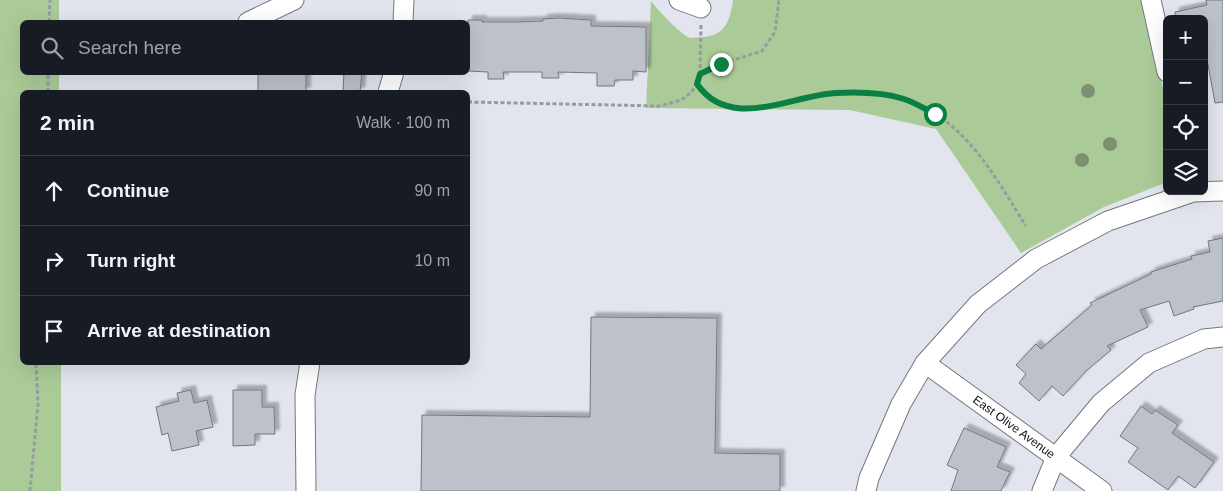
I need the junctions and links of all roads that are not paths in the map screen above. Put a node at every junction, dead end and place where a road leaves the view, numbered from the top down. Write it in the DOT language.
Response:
graph roads {
  1 [pos="294,0"];
  2 [pos="404,0"];
  3 [pos="679,0"];
  4 [pos="1151,0"];
  5 [pos="701,8"];
  6 [pos="252,20"];
  7 [pos="403,20"];
  8 [pos="1164,60"];
  9 [pos="393,75"];
  10 [pos="389,90"];
  11 [pos="1223,191"];
  12 [pos="1208,192"];
  13 [pos="1184,195"];
  14 [pos="1223,337"];
  15 [pos="925,363"];
  16 [pos="310,365"];
  17 [pos="1056,457"];
  18 [pos="306,491"];
  19 [pos="866,491"];
  20 [pos="1042,491"];
  21 [pos="1102,491"];
  1 -- 6 [label="street"];
  2 -- 7 [label="street"];
  3 -- 5 [label="street"];
  4 -- 8 [label="street"];
  9 -- 10 [label="street"];
  11 -- 12 [label="street"];
  13 -- 15 [label="street"];
  14 -- 17 [label="street"];
  15 -- 17 [label="street, East Olive Avenue"];
  15 -- 19 [label="street"];
  16 -- 18 [label="street"];
  17 -- 20 [label="street"];
  17 -- 21 [label="street, East Olive Avenue"];
}
